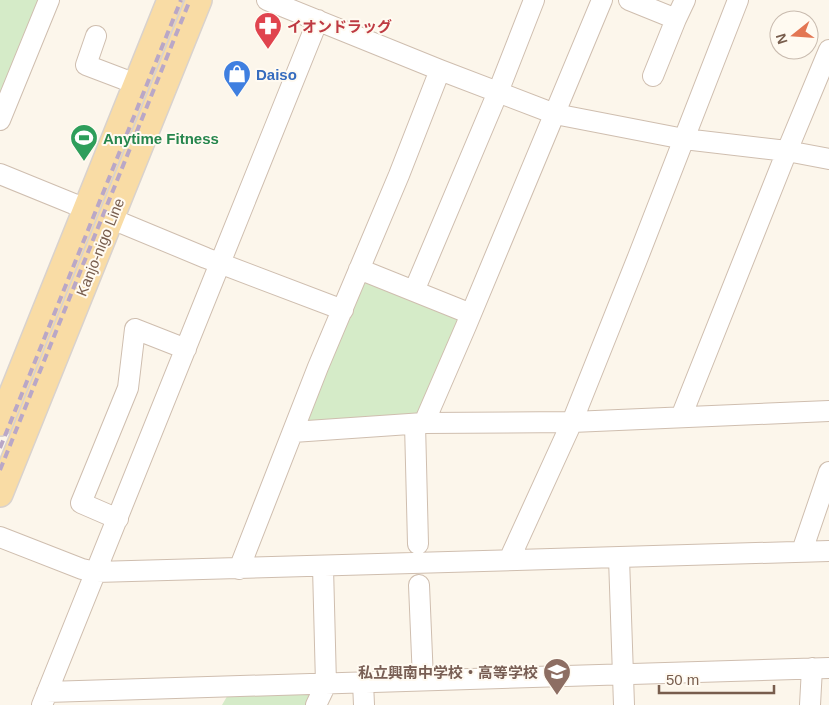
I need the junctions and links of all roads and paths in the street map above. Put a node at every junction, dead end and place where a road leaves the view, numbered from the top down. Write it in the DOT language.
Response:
graph roads {
  1 [pos="49,0"];
  2 [pos="170,0"];
  3 [pos="199,0"];
  4 [pos="534,0"];
  5 [pos="602,0"];
  6 [pos="629,0"];
  7 [pos="684,0"];
  8 [pos="738,0"];
  9 [pos="270,1"];
  10 [pos="676,19"];
  11 [pos="318,20"];
  12 [pos="96,36"];
  13 [pos="829,50"];
  14 [pos="440,70"];
  15 [pos="654,76"];
  16 [pos="136,84"];
  17 [pos="498,92"];
  18 [pos="555,114"];
  19 [pos="0,120"];
  20 [pos="684,139"];
  21 [pos="787,152"];
  22 [pos="829,159"];
  23 [pos="0,174"];
  24 [pos="86,209"];
  25 [pos="112,219"];
  26 [pos="221,263"];
  27 [pos="359,270"];
  28 [pos="414,291"];
  29 [pos="342,310"];
  30 [pos="471,314"];
  31 [pos="186,349"];
  32 [pos="829,411"];
  33 [pos="681,417"];
  34 [pos="572,422"];
  35 [pos="0,423"];
  36 [pos="419,424"];
  37 [pos="293,432"];
  38 [pos="829,472"];
  39 [pos="0,494"];
  40 [pos="118,519"];
  41 [pos="0,537"];
  42 [pos="418,544"];
  43 [pos="802,551"];
  44 [pos="829,551"];
  45 [pos="619,558"];
  46 [pos="509,560"];
  47 [pos="323,566"];
  48 [pos="239,569"];
  49 [pos="96,572"];
  50 [pos="419,585"];
  51 [pos="821,668"];
  52 [pos="623,674"];
  53 [pos="423,680"];
  54 [pos="363,682"];
  55 [pos="326,684"];
  56 [pos="216,696"];
  57 [pos="45,698"];
  58 [pos="316,705"];
  59 [pos="364,705"];
  60 [pos="624,705"];
  61 [pos="810,705"];
  1 -- 19 [label="street"];
  2 -- 16 [label="main road, Kanjo-nigo Line"];
  3 -- 25 [label="main road, Kanjo-nigo Line"];
  4 -- 17 [label="street"];
  5 -- 18 [label="street"];
  6 -- 10 [label="street"];
  7 -- 10 [label="street"];
  8 -- 20 [label="street"];
  9 -- 11 [label="street"];
  10 -- 15 [label="street"];
  11 -- 14 [label="street"];
  11 -- 26 [label="street"];
  12 -- 16 [label="street"];
  13 -- 21 [label="street"];
  14 -- 17 [label="street"];
  14 -- 27 [label="street"];
  16 -- 24 [label="main road, Kanjo-nigo Line"];
  17 -- 18 [label="street"];
  17 -- 28 [label="street"];
  18 -- 20 [label="street"];
  18 -- 30 [label="street"];
  20 -- 21 [label="street"];
  20 -- 34 [label="street"];
  21 -- 22 [label="street"];
  21 -- 33 [label="street"];
  23 -- 24 [label="street"];
  24 -- 35 [label="main road, Kanjo-nigo Line"];
  25 -- 26 [label="street"];
  25 -- 39 [label="main road, Kanjo-nigo Line"];
  26 -- 29 [label="street"];
  26 -- 31 [label="street"];
  27 -- 28 [label="street"];
  27 -- 29 [label="street"];
  28 -- 30 [label="street"];
  29 -- 37 [label="street"];
  30 -- 36 [label="street"];
  31 -- 40 [label="street"];
  31 -- 40 [label="street"];
  32 -- 33 [label="street"];
  33 -- 34 [label="street"];
  34 -- 36 [label="street"];
  34 -- 46 [label="street"];
  36 -- 37 [label="street"];
  36 -- 42 [label="street"];
  37 -- 48 [label="street"];
  38 -- 43 [label="street"];
  40 -- 49 [label="street"];
  41 -- 49 [label="street"];
  43 -- 44 [label="street"];
  43 -- 45 [label="street"];
  45 -- 46 [label="street"];
  45 -- 52 [label="street"];
  46 -- 47 [label="street"];
  47 -- 48 [label="street"];
  47 -- 55 [label="street"];
  48 -- 49 [label="street"];
  49 -- 57 [label="street"];
  50 -- 53 [label="street"];
  51 -- 52 [label="street"];
  51 -- 61 [label="street"];
  52 -- 53 [label="street"];
  52 -- 60 [label="street"];
  53 -- 54 [label="street"];
  54 -- 55 [label="street"];
  54 -- 59 [label="street"];
  55 -- 56 [label="street"];
  55 -- 58 [label="street"];
  56 -- 57 [label="street"];
}
